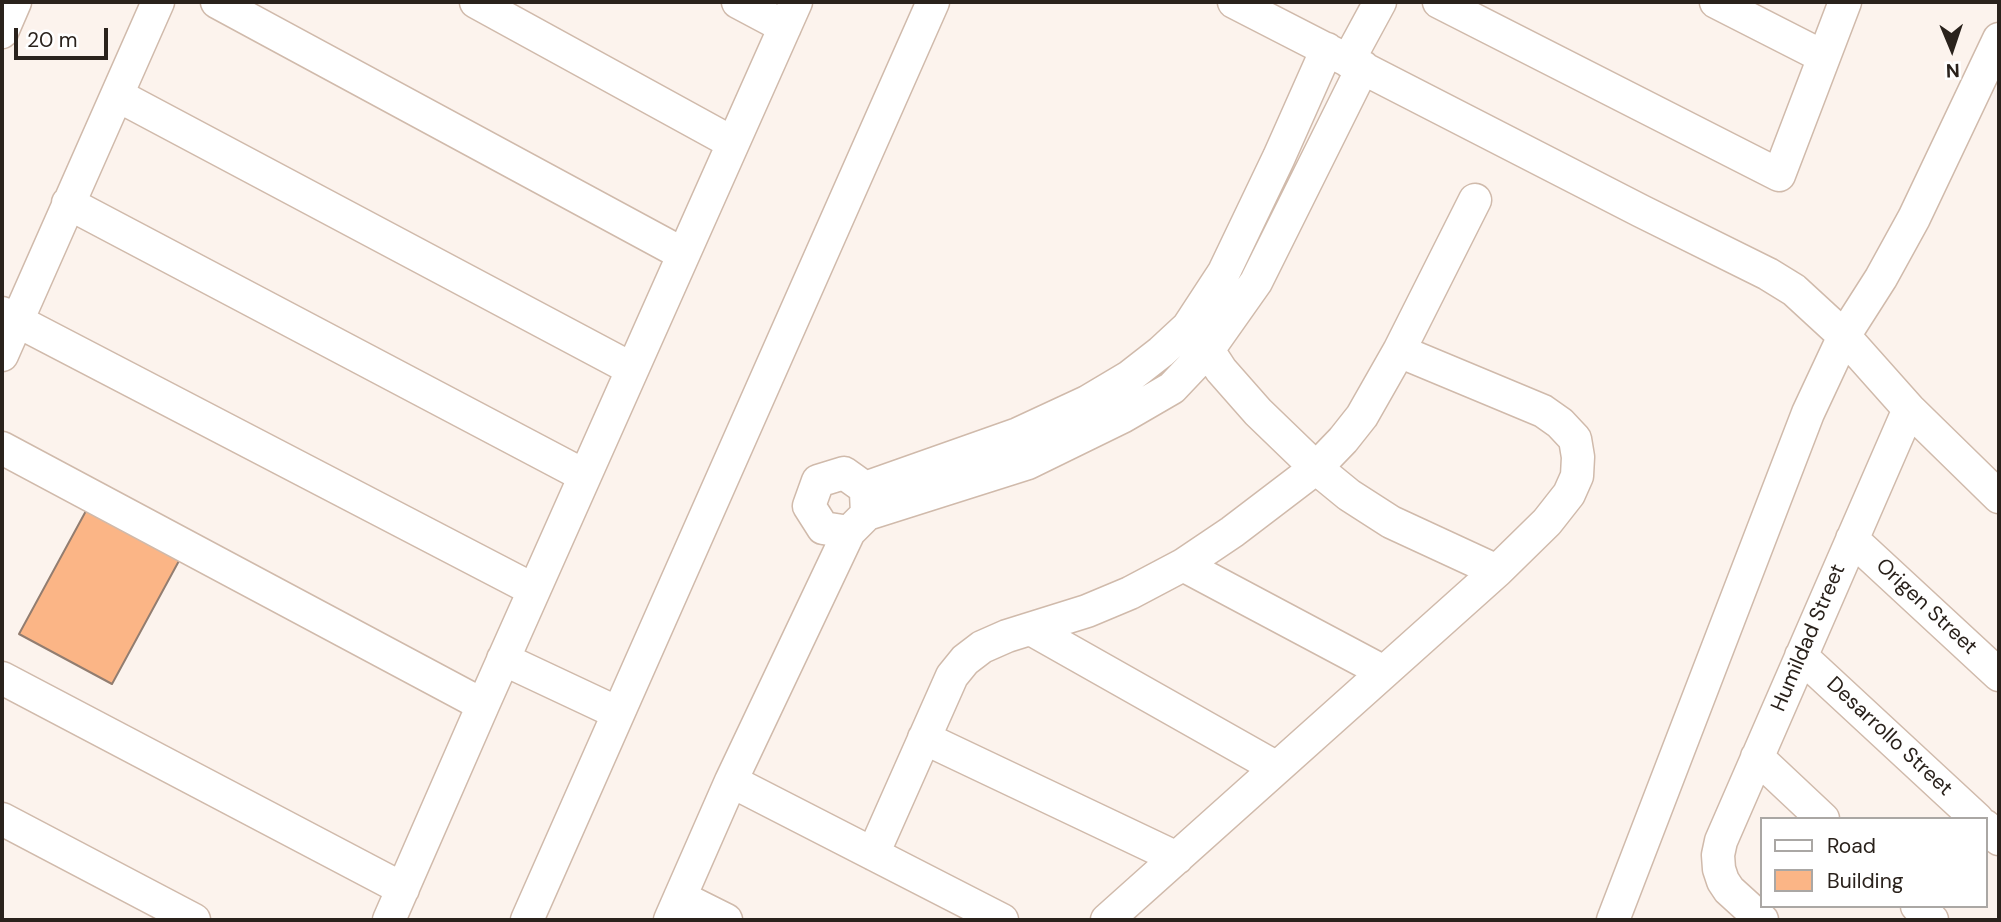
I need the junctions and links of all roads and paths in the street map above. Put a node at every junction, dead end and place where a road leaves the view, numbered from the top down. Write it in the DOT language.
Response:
graph roads {
  1 [pos="15,2"];
  2 [pos="158,2"];
  3 [pos="217,2"];
  4 [pos="477,2"];
  5 [pos="738,2"];
  6 [pos="933,2"];
  7 [pos="1234,2"];
  8 [pos="1380,2"];
  9 [pos="1438,2"];
  10 [pos="1716,2"];
  11 [pos="1845,2"];
  12 [pos="790,14"];
  13 [pos="2,32"];
  14 [pos="1999,39"];
  15 [pos="1824,57"];
  16 [pos="1346,59"];
  17 [pos="117,95"];
  18 [pos="733,143"];
  19 [pos="1475,200"];
  20 [pos="68,203"];
  21 [pos="683,254"];
  22 [pos="9,317"];
  23 [pos="1844,336"];
  24 [pos="1198,338"];
  25 [pos="1399,351"];
  26 [pos="2,355"];
  27 [pos="632,369"];
  28 [pos="1909,408"];
  29 [pos="2,448"];
  30 [pos="1316,468"];
  31 [pos="585,476"];
  32 [pos="1999,497"];
  33 [pos="1852,538"];
  34 [pos="1183,565"];
  35 [pos="1497,571"];
  36 [pos="534,590"];
  37 [pos="1031,629"];
  38 [pos="1801,656"];
  39 [pos="503,659"];
  40 [pos="1384,672"];
  41 [pos="1999,675"];
  42 [pos="2,678"];
  43 [pos="483,705"];
  44 [pos="618,713"];
  45 [pos="924,738"];
  46 [pos="1757,757"];
  47 [pos="1277,768"];
  48 [pos="731,781"];
  49 [pos="1821,817"];
  50 [pos="1975,817"];
  51 [pos="2,819"];
  52 [pos="873,854"];
  53 [pos="1177,858"];
  54 [pos="403,889"];
  55 [pos="1919,908"];
  56 [pos="675,909"];
  57 [pos="194,920"];
  58 [pos="389,920"];
  59 [pos="527,920"];
  60 [pos="726,920"];
  61 [pos="1002,920"];
  62 [pos="1107,920"];
  63 [pos="1613,920"];
  64 [pos="1762,920"];
  65 [pos="1932,920"];
  1 -- 13 [label="street"];
  2 -- 17 [label="street"];
  3 -- 21 [label="street"];
  4 -- 18 [label="street"];
  5 -- 12 [label="street"];
  6 -- 44 [label="street"];
  7 -- 16 [label="street"];
  8 -- 16 [label="street"];
  9 -- 15 [label="street"];
  10 -- 15 [label="street"];
  11 -- 15 [label="street"];
  12 -- 18 [label="street"];
  14 -- 23 [label="street"];
  16 -- 23 [label="street"];
  16 -- 24 [label="street"];
  17 -- 20 [label="street"];
  17 -- 27 [label="street"];
  18 -- 21 [label="street"];
  19 -- 25 [label="street"];
  20 -- 22 [label="street"];
  20 -- 31 [label="street"];
  21 -- 27 [label="street"];
  22 -- 26 [label="street"];
  22 -- 36 [label="street"];
  23 -- 28 [label="street"];
  23 -- 63 [label="street"];
  24 -- 30 [label="street"];
  24 -- 48 [label="street"];
  25 -- 30 [label="street"];
  25 -- 35 [label="street"];
  27 -- 31 [label="street"];
  28 -- 32 [label="street"];
  28 -- 33 [label="street, Humildad Street"];
  29 -- 43 [label="street"];
  30 -- 34 [label="street"];
  30 -- 35 [label="street"];
  31 -- 36 [label="street"];
  33 -- 38 [label="street, Humildad Street"];
  33 -- 41 [label="street, Origen Street"];
  34 -- 37 [label="street"];
  34 -- 40 [label="street"];
  35 -- 40 [label="street"];
  36 -- 39 [label="street"];
  37 -- 45 [label="street"];
  37 -- 47 [label="street"];
  38 -- 46 [label="street, Humildad Street"];
  38 -- 50 [label="street, Desarrollo Street"];
  39 -- 43 [label="street"];
  39 -- 44 [label="street"];
  40 -- 47 [label="street"];
  42 -- 54 [label="street"];
  43 -- 54 [label="street"];
  44 -- 59 [label="street"];
  45 -- 52 [label="street"];
  45 -- 53 [label="street"];
  46 -- 49 [label="street"];
  46 -- 64 [label="street, Humildad Street"];
  47 -- 53 [label="street"];
  48 -- 52 [label="street"];
  48 -- 56 [label="street"];
  51 -- 57 [label="street"];
  52 -- 61 [label="street"];
  53 -- 62 [label="street"];
  54 -- 58 [label="street"];
  55 -- 65 [label="street"];
  56 -- 60 [label="street"];
}
